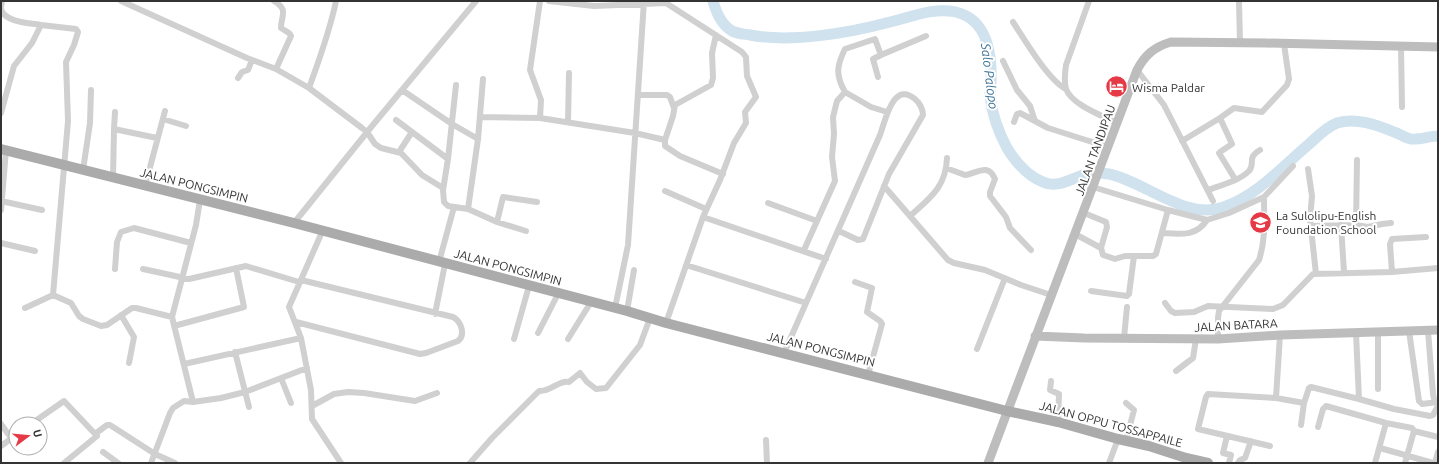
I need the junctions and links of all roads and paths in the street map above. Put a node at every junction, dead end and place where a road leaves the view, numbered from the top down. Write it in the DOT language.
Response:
graph roads {
  1 [pos="2,1"];
  2 [pos="121,1"];
  3 [pos="274,1"];
  4 [pos="336,1"];
  5 [pos="476,1"];
  6 [pos="540,1"];
  7 [pos="549,1"];
  8 [pos="1089,1"];
  9 [pos="1239,1"];
  10 [pos="644,2"];
  11 [pos="594,3"];
  12 [pos="1,8"];
  13 [pos="1013,22"];
  14 [pos="41,25"];
  15 [pos="716,35"];
  16 [pos="926,36"];
  17 [pos="1240,43"];
  18 [pos="1284,44"];
  19 [pos="1401,46"];
  20 [pos="1438,47"];
  21 [pos="881,55"];
  22 [pos="252,60"];
  23 [pos="1004,61"];
  24 [pos="276,69"];
  25 [pos="1137,70"];
  26 [pos="569,73"];
  27 [pos="878,77"];
  28 [pos="238,78"];
  29 [pos="483,79"];
  30 [pos="456,85"];
  31 [pos="308,88"];
  32 [pos="1066,89"];
  33 [pos="91,90"];
  34 [pos="402,90"];
  35 [pos="845,92"];
  36 [pos="638,95"];
  37 [pos="1402,107"];
  38 [pos="674,108"];
  39 [pos="165,111"];
  40 [pos="115,112"];
  41 [pos="887,112"];
  42 [pos="1,113"];
  43 [pos="480,117"];
  44 [pos="540,118"];
  45 [pos="1220,118"];
  46 [pos="162,119"];
  47 [pos="396,120"];
  48 [pos="1036,121"];
  49 [pos="568,122"];
  50 [pos="1014,122"];
  51 [pos="1117,123"];
  52 [pos="452,124"];
  53 [pos="186,126"];
  54 [pos="114,129"];
  55 [pos="367,132"];
  56 [pos="412,132"];
  57 [pos="636,133"];
  58 [pos="157,138"];
  59 [pos="478,138"];
  60 [pos="664,140"];
  61 [pos="1182,140"];
  62 [pos="1108,147"];
  63 [pos="4,150"];
  64 [pos="1260,150"];
  65 [pos="399,152"];
  66 [pos="947,158"];
  67 [pos="448,159"];
  68 [pos="1357,160"];
  69 [pos="63,165"];
  70 [pos="1293,166"];
  71 [pos="946,168"];
  72 [pos="1308,169"];
  73 [pos="83,170"];
  74 [pos="723,174"];
  75 [pos="113,178"];
  76 [pos="1236,179"];
  77 [pos="1094,184"];
  78 [pos="145,186"];
  79 [pos="884,186"];
  80 [pos="443,188"];
  81 [pos="1208,190"];
  82 [pos="665,191"];
  83 [pos="1264,197"];
  84 [pos="200,200"];
  85 [pos="2,201"];
  86 [pos="536,202"];
  87 [pos="1213,202"];
  88 [pos="768,203"];
  89 [pos="454,207"];
  90 [pos="468,209"];
  91 [pos="706,209"];
  92 [pos="1,210"];
  93 [pos="42,210"];
  94 [pos="1168,210"];
  95 [pos="1084,213"];
  96 [pos="910,216"];
  97 [pos="703,217"];
  98 [pos="1207,220"];
  99 [pos="817,221"];
  100 [pos="497,222"];
  101 [pos="1391,223"];
  102 [pos="294,224"];
  103 [pos="1341,224"];
  104 [pos="1356,224"];
  105 [pos="1310,226"];
  106 [pos="526,231"];
  107 [pos="839,231"];
  108 [pos="322,232"];
  109 [pos="1162,233"];
  110 [pos="1075,234"];
  111 [pos="1426,237"];
  112 [pos="1,243"];
  113 [pos="191,243"];
  114 [pos="1101,248"];
  115 [pos="804,250"];
  116 [pos="1031,250"];
  117 [pos="35,251"];
  118 [pos="1134,256"];
  119 [pos="826,259"];
  120 [pos="442,263"];
  121 [pos="686,265"];
  122 [pos="236,268"];
  123 [pos="1438,268"];
  124 [pos="115,269"];
  125 [pos="143,269"];
  126 [pos="634,270"];
  127 [pos="1344,272"];
  128 [pos="1392,272"];
  129 [pos="1316,274"];
  130 [pos="182,278"];
  131 [pos="1005,278"];
  132 [pos="300,281"];
  133 [pos="855,282"];
  134 [pos="529,286"];
  135 [pos="1091,291"];
  136 [pos="558,294"];
  137 [pos="53,295"];
  138 [pos="1051,296"];
  139 [pos="591,302"];
  140 [pos="806,303"];
  141 [pos="1165,303"];
  142 [pos="1127,307"];
  143 [pos="1223,307"];
  144 [pos="25,308"];
  145 [pos="615,308"];
  146 [pos="627,311"];
  147 [pos="435,314"];
  148 [pos="121,315"];
  149 [pos="172,317"];
  150 [pos="650,318"];
  151 [pos="296,322"];
  152 [pos="666,323"];
  153 [pos="174,326"];
  154 [pos="1438,330"];
  155 [pos="1409,331"];
  156 [pos="1428,331"];
  157 [pos="538,333"];
  158 [pos="1356,333"];
  159 [pos="1378,333"];
  160 [pos="1280,335"];
  161 [pos="1036,336"];
  162 [pos="301,338"];
  163 [pos="1124,338"];
  164 [pos="514,339"];
  165 [pos="568,339"];
  166 [pos="1196,339"];
  167 [pos="1218,339"];
  168 [pos="977,350"];
  169 [pos="235,352"];
  170 [pos="784,353"];
  171 [pos="130,363"];
  172 [pos="184,364"];
  173 [pos="307,368"];
  174 [pos="1176,371"];
  175 [pos="868,375"];
  176 [pos="1435,375"];
  177 [pos="281,378"];
  178 [pos="1051,381"];
  179 [pos="1378,389"];
  180 [pos="245,392"];
  181 [pos="437,393"];
  182 [pos="1276,398"];
  183 [pos="1359,399"];
  184 [pos="193,402"];
  185 [pos="1438,402"];
  186 [pos="291,403"];
  187 [pos="1126,403"];
  188 [pos="1304,403"];
  189 [pos="312,406"];
  190 [pos="1438,406"];
  191 [pos="249,407"];
  192 [pos="1007,411"];
  193 [pos="42,416"];
  194 [pos="1058,422"];
  195 [pos="1386,423"];
  196 [pos="1301,425"];
  197 [pos="1318,427"];
  198 [pos="1414,431"];
  199 [pos="95,434"];
  200 [pos="1228,436"];
  201 [pos="1438,437"];
  202 [pos="766,440"];
  203 [pos="1122,440"];
  204 [pos="1251,441"];
  205 [pos="1270,446"];
  206 [pos="1380,448"];
  207 [pos="103,452"];
  208 [pos="1438,452"];
  209 [pos="155,454"];
  210 [pos="1407,455"];
  211 [pos="1185,461"];
  212 [pos="64,463"];
  213 [pos="118,463"];
  214 [pos="150,463"];
  215 [pos="174,463"];
  216 [pos="341,463"];
  217 [pos="470,463"];
  218 [pos="767,463"];
  219 [pos="988,463"];
  220 [pos="1109,463"];
  221 [pos="1208,463"];
  222 [pos="1229,463"];
  223 [pos="1238,463"];
  224 [pos="1375,463"];
  225 [pos="1405,463"];
  226 [pos="1434,463"];
  1 -- 12 [label="street"];
  2 -- 22 [label="street"];
  3 -- 24 [label="street"];
  4 -- 31 [label="street"];
  5 -- 34 [label="street"];
  6 -- 44 [label="street"];
  7 -- 11 [label="street"];
  8 -- 32 [label="street"];
  9 -- 17 [label="street"];
  10 -- 11 [label="street"];
  10 -- 15 [label="street"];
  10 -- 36 [label="street"];
  12 -- 14 [label="street"];
  13 -- 32 [label="street"];
  14 -- 42 [label="street"];
  14 -- 69 [label="street"];
  15 -- 38 [label="street"];
  15 -- 74 [label="street"];
  16 -- 21 [label="street"];
  17 -- 18 [label="street, JALAN TANDIPAU"];
  17 -- 25 [label="street, JALAN TANDIPAU"];
  18 -- 19 [label="street, JALAN TANDIPAU"];
  18 -- 45 [label="street"];
  19 -- 20 [label="street, JALAN TANDIPAU"];
  19 -- 37 [label="street"];
  21 -- 27 [label="street"];
  21 -- 35 [label="street"];
  22 -- 24 [label="street"];
  22 -- 28 [label="street"];
  23 -- 48 [label="street"];
  24 -- 31 [label="street"];
  25 -- 51 [label="street, JALAN TANDIPAU"];
  25 -- 61 [label="street"];
  26 -- 49 [label="street"];
  29 -- 43 [label="street"];
  30 -- 52 [label="street"];
  31 -- 55 [label="street"];
  32 -- 51 [label="street"];
  33 -- 73 [label="street"];
  34 -- 52 [label="street"];
  34 -- 55 [label="street"];
  35 -- 41 [label="street"];
  35 -- 99 [label="street"];
  36 -- 38 [label="street"];
  36 -- 57 [label="street"];
  38 -- 60 [label="street"];
  39 -- 46 [label="street"];
  40 -- 54 [label="street"];
  41 -- 79 [label="street"];
  41 -- 107 [label="street"];
  43 -- 44 [label="street"];
  43 -- 59 [label="street"];
  44 -- 49 [label="street"];
  45 -- 61 [label="street"];
  45 -- 76 [label="street"];
  46 -- 53 [label="street"];
  46 -- 58 [label="street"];
  47 -- 56 [label="street"];
  48 -- 50 [label="street"];
  48 -- 62 [label="street"];
  49 -- 57 [label="street"];
  51 -- 62 [label="street, JALAN TANDIPAU"];
  52 -- 59 [label="street"];
  52 -- 67 [label="street"];
  54 -- 58 [label="street"];
  54 -- 75 [label="street"];
  55 -- 65 [label="street"];
  55 -- 102 [label="street"];
  56 -- 65 [label="street"];
  56 -- 67 [label="street"];
  57 -- 60 [label="street"];
  57 -- 145 [label="street"];
  58 -- 78 [label="street"];
  59 -- 90 [label="street"];
  60 -- 74 [label="street"];
  61 -- 81 [label="street"];
  62 -- 77 [label="street, JALAN TANDIPAU"];
  63 -- 69 [label="main road, JALAN PONGSIMPIN"];
  63 -- 85 [label="street"];
  64 -- 76 [label="street"];
  65 -- 80 [label="street"];
  66 -- 71 [label="street"];
  67 -- 80 [label="street"];
  68 -- 104 [label="street"];
  69 -- 73 [label="main road, JALAN PONGSIMPIN"];
  69 -- 137 [label="street"];
  70 -- 83 [label="street"];
  71 -- 96 [label="street"];
  71 -- 116 [label="street"];
  72 -- 105 [label="street"];
  73 -- 75 [label="main road, JALAN PONGSIMPIN"];
  74 -- 91 [label="street"];
  75 -- 78 [label="main road, JALAN PONGSIMPIN"];
  76 -- 81 [label="street"];
  77 -- 94 [label="street"];
  77 -- 95 [label="street, JALAN TANDIPAU"];
  78 -- 84 [label="main road, JALAN PONGSIMPIN"];
  79 -- 96 [label="street"];
  79 -- 107 [label="street"];
  80 -- 89 [label="street"];
  81 -- 87 [label="street"];
  82 -- 91 [label="street"];
  83 -- 98 [label="street"];
  83 -- 143 [label="street"];
  84 -- 102 [label="main road, JALAN PONGSIMPIN"];
  84 -- 113 [label="street"];
  85 -- 92 [label="street"];
  85 -- 93 [label="street"];
  86 -- 100 [label="street"];
  88 -- 99 [label="street"];
  89 -- 90 [label="street"];
  89 -- 120 [label="street"];
  90 -- 100 [label="street"];
  91 -- 97 [label="street"];
  94 -- 98 [label="street"];
  94 -- 109 [label="street"];
  95 -- 110 [label="street, JALAN TANDIPAU"];
  95 -- 114 [label="street"];
  96 -- 131 [label="street"];
  97 -- 115 [label="street"];
  97 -- 121 [label="street"];
  98 -- 109 [label="street"];
  99 -- 115 [label="street"];
  100 -- 106 [label="street"];
  101 -- 104 [label="street"];
  102 -- 108 [label="main road, JALAN PONGSIMPIN"];
  103 -- 104 [label="street"];
  103 -- 105 [label="street"];
  103 -- 127 [label="street"];
  105 -- 129 [label="street"];
  107 -- 119 [label="street"];
  108 -- 120 [label="main road, JALAN PONGSIMPIN"];
  108 -- 132 [label="street"];
  109 -- 118 [label="street"];
  110 -- 114 [label="street"];
  110 -- 138 [label="street, JALAN TANDIPAU"];
  111 -- 128 [label="street"];
  112 -- 117 [label="street"];
  113 -- 124 [label="street"];
  113 -- 130 [label="street"];
  114 -- 118 [label="street"];
  115 -- 119 [label="street"];
  118 -- 135 [label="street"];
  119 -- 140 [label="street"];
  120 -- 134 [label="main road, JALAN PONGSIMPIN"];
  120 -- 147 [label="street"];
  121 -- 140 [label="street"];
  121 -- 152 [label="street"];
  122 -- 130 [label="street"];
  122 -- 132 [label="street"];
  122 -- 153 [label="street"];
  123 -- 128 [label="street"];
  125 -- 130 [label="street"];
  126 -- 146 [label="street"];
  127 -- 128 [label="street"];
  127 -- 129 [label="street"];
  129 -- 143 [label="street"];
  130 -- 149 [label="street"];
  131 -- 138 [label="street"];
  131 -- 168 [label="street"];
  132 -- 147 [label="street"];
  132 -- 151 [label="street"];
  133 -- 175 [label="street"];
  134 -- 136 [label="main road, JALAN PONGSIMPIN"];
  134 -- 164 [label="street"];
  136 -- 139 [label="main road, JALAN PONGSIMPIN"];
  136 -- 157 [label="street"];
  137 -- 144 [label="street"];
  137 -- 148 [label="street"];
  138 -- 161 [label="street, JALAN TANDIPAU"];
  139 -- 145 [label="main road, JALAN PONGSIMPIN"];
  139 -- 165 [label="street"];
  140 -- 170 [label="street"];
  141 -- 143 [label="street"];
  142 -- 163 [label="street"];
  143 -- 167 [label="street"];
  145 -- 146 [label="main road, JALAN PONGSIMPIN"];
  146 -- 150 [label="main road, JALAN PONGSIMPIN"];
  147 -- 151 [label="street"];
  148 -- 149 [label="street"];
  148 -- 171 [label="street"];
  149 -- 153 [label="street"];
  150 -- 152 [label="main road, JALAN PONGSIMPIN"];
  150 -- 217 [label="street"];
  151 -- 162 [label="street"];
  152 -- 170 [label="main road, JALAN PONGSIMPIN"];
  153 -- 172 [label="street"];
  154 -- 156 [label="street, JALAN BATARA"];
  155 -- 156 [label="street, JALAN BATARA"];
  155 -- 159 [label="street, JALAN BATARA"];
  155 -- 185 [label="street"];
  156 -- 176 [label="street"];
  158 -- 159 [label="street, JALAN BATARA"];
  158 -- 160 [label="street, JALAN BATARA"];
  158 -- 183 [label="street"];
  159 -- 179 [label="street"];
  160 -- 167 [label="street, JALAN BATARA"];
  160 -- 182 [label="street"];
  161 -- 163 [label="street, JALAN BATARA"];
  161 -- 192 [label="street, JALAN TANDIPAU"];
  162 -- 169 [label="street"];
  162 -- 173 [label="street"];
  163 -- 166 [label="street, JALAN BATARA"];
  166 -- 167 [label="street, JALAN BATARA"];
  166 -- 174 [label="street"];
  169 -- 172 [label="street"];
  169 -- 180 [label="street"];
  170 -- 175 [label="main road, JALAN PONGSIMPIN"];
  172 -- 184 [label="street"];
  173 -- 177 [label="street"];
  173 -- 189 [label="street"];
  175 -- 192 [label="main road, JALAN PONGSIMPIN"];
  176 -- 185 [label="street"];
  177 -- 180 [label="street"];
  177 -- 186 [label="street"];
  178 -- 194 [label="street"];
  180 -- 184 [label="street"];
  180 -- 191 [label="street"];
  181 -- 189 [label="street"];
  182 -- 188 [label="street"];
  182 -- 200 [label="street"];
  183 -- 188 [label="street"];
  183 -- 190 [label="street"];
  184 -- 209 [label="street"];
  187 -- 203 [label="street"];
  188 -- 196 [label="street"];
  189 -- 216 [label="street"];
  192 -- 194 [label="main road, JALAN OPPU TOSSAPPAILE"];
  192 -- 219 [label="street, JALAN TANDIPAU"];
  193 -- 199 [label="street"];
  194 -- 203 [label="main road, JALAN OPPU TOSSAPPAILE"];
  195 -- 197 [label="street"];
  195 -- 198 [label="street"];
  195 -- 206 [label="street"];
  198 -- 201 [label="street"];
  198 -- 210 [label="street"];
  199 -- 209 [label="street"];
  199 -- 212 [label="street"];
  200 -- 204 [label="street"];
  200 -- 222 [label="street"];
  202 -- 218 [label="street"];
  203 -- 211 [label="main road, JALAN OPPU TOSSAPPAILE"];
  203 -- 220 [label="street"];
  204 -- 205 [label="street"];
  204 -- 223 [label="street"];
  206 -- 210 [label="street"];
  206 -- 224 [label="street"];
  207 -- 213 [label="street"];
  208 -- 226 [label="street"];
  209 -- 214 [label="street"];
  209 -- 215 [label="street"];
  210 -- 225 [label="street"];
  210 -- 226 [label="street"];
  211 -- 221 [label="main road, JALAN OPPU TOSSAPPAILE"];
}
